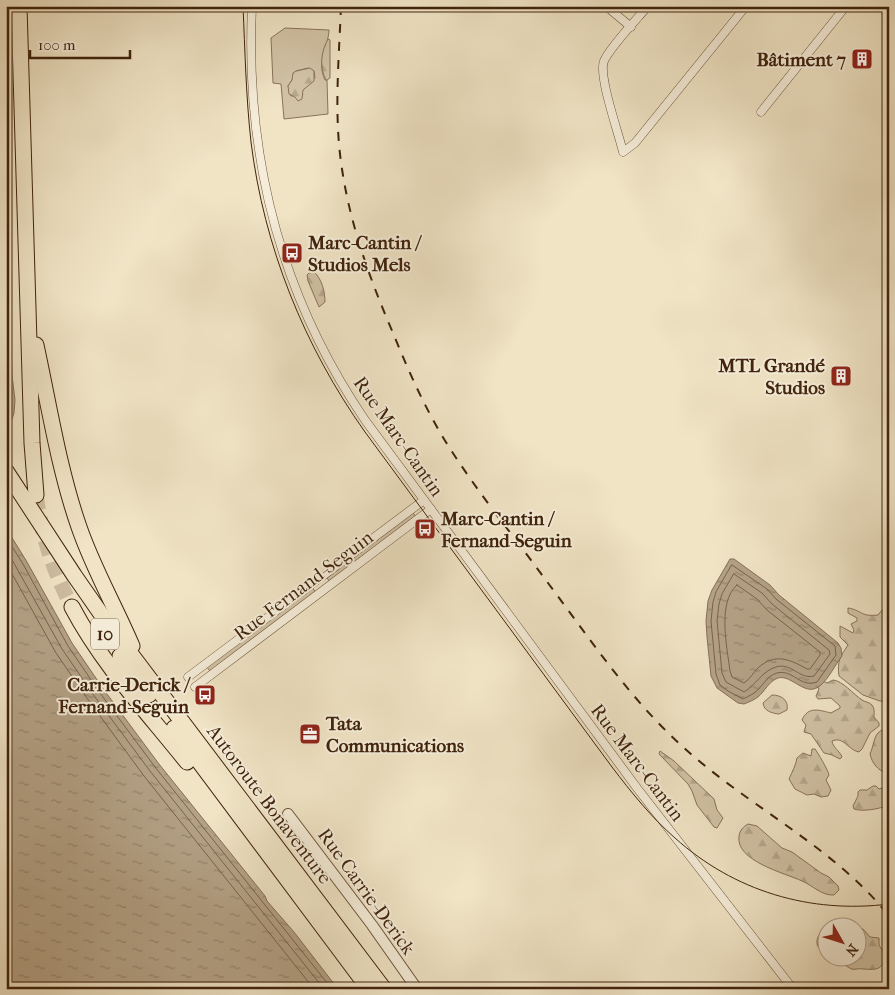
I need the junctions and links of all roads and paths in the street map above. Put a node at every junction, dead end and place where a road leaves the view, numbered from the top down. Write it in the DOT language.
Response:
graph roads {
  1 [pos="19,6"];
  2 [pos="252,6"];
  3 [pos="606,6"];
  4 [pos="648,6"];
  5 [pos="746,6"];
  6 [pos="846,6"];
  7 [pos="631,27"];
  8 [pos="760,112"];
  9 [pos="29,309"];
  10 [pos="7,478"];
  11 [pos="36,495"];
  12 [pos="424,500"];
  13 [pos="431,509"];
  14 [pos="72,607"];
  15 [pos="140,666"];
  16 [pos="188,677"];
  17 [pos="195,687"];
  18 [pos="288,814"];
  19 [pos="247,828"];
  20 [pos="369,989"];
  21 [pos="384,989"];
  22 [pos="417,989"];
  23 [pos="793,989"];
  1 -- 9 [label="highway"];
  2 -- 12 [label="street, Rue Marc-Cantin"];
  3 -- 7 [label="street"];
  4 -- 7 [label="street"];
  5 -- 7 [label="street"];
  6 -- 8 [label="street"];
  9 -- 11 [label="highway"];
  9 -- 15 [label="highway"];
  10 -- 15 [label="highway, Autoroute Bonaventure / 10"];
  10 -- 19 [label="highway, Autoroute Bonaventure / 10"];
  12 -- 13 [label="street, Rue Marc-Cantin"];
  12 -- 16 [label="street, Rue Fernand-Seguin"];
  13 -- 17 [label="street, Rue Fernand-Seguin"];
  13 -- 23 [label="street, Rue Marc-Cantin"];
  14 -- 19 [label="highway"];
  15 -- 21 [label="highway, Autoroute Bonaventure / 10"];
  18 -- 22 [label="street, Rue Carrie-Derick"];
  19 -- 20 [label="highway, Autoroute Bonaventure / 10"];
}
